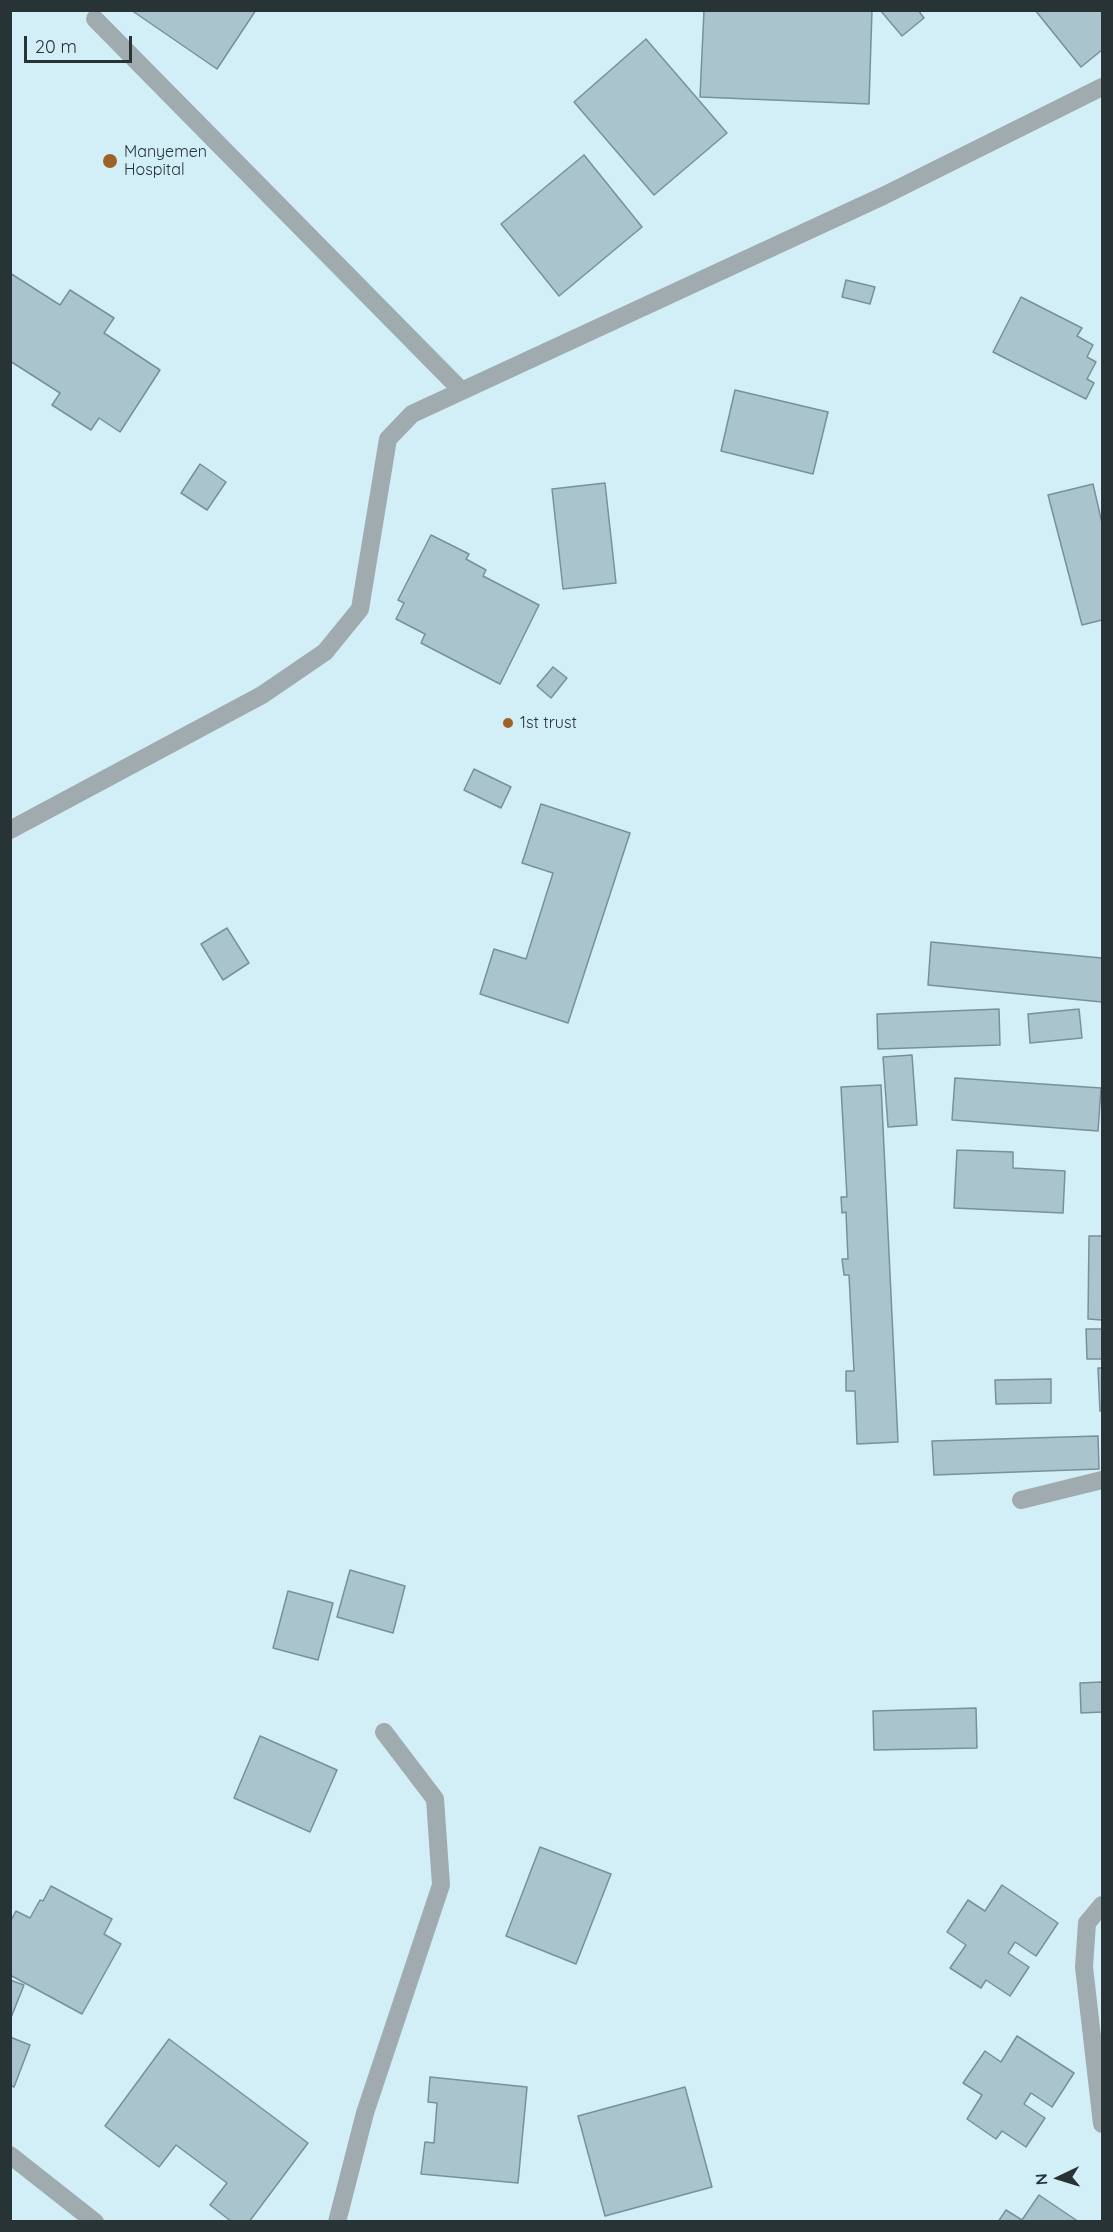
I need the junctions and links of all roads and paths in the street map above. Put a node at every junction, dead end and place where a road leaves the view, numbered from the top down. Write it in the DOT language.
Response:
graph roads {
  1 [pos="95,19"];
  2 [pos="1102,87"];
  3 [pos="462,391"];
  4 [pos="10,830"];
  5 [pos="1102,1480"];
  6 [pos="1021,1500"];
  7 [pos="384,1732"];
  8 [pos="1102,1905"];
  9 [pos="1102,2124"];
  10 [pos="10,2155"];
  11 [pos="94,2222"];
  12 [pos="337,2222"];
  1 -- 3 [label="street"];
  2 -- 3 [label="street"];
  3 -- 4 [label="street"];
  5 -- 6 [label="street"];
  7 -- 12 [label="street"];
  8 -- 9 [label="street"];
  10 -- 11 [label="street"];
}
